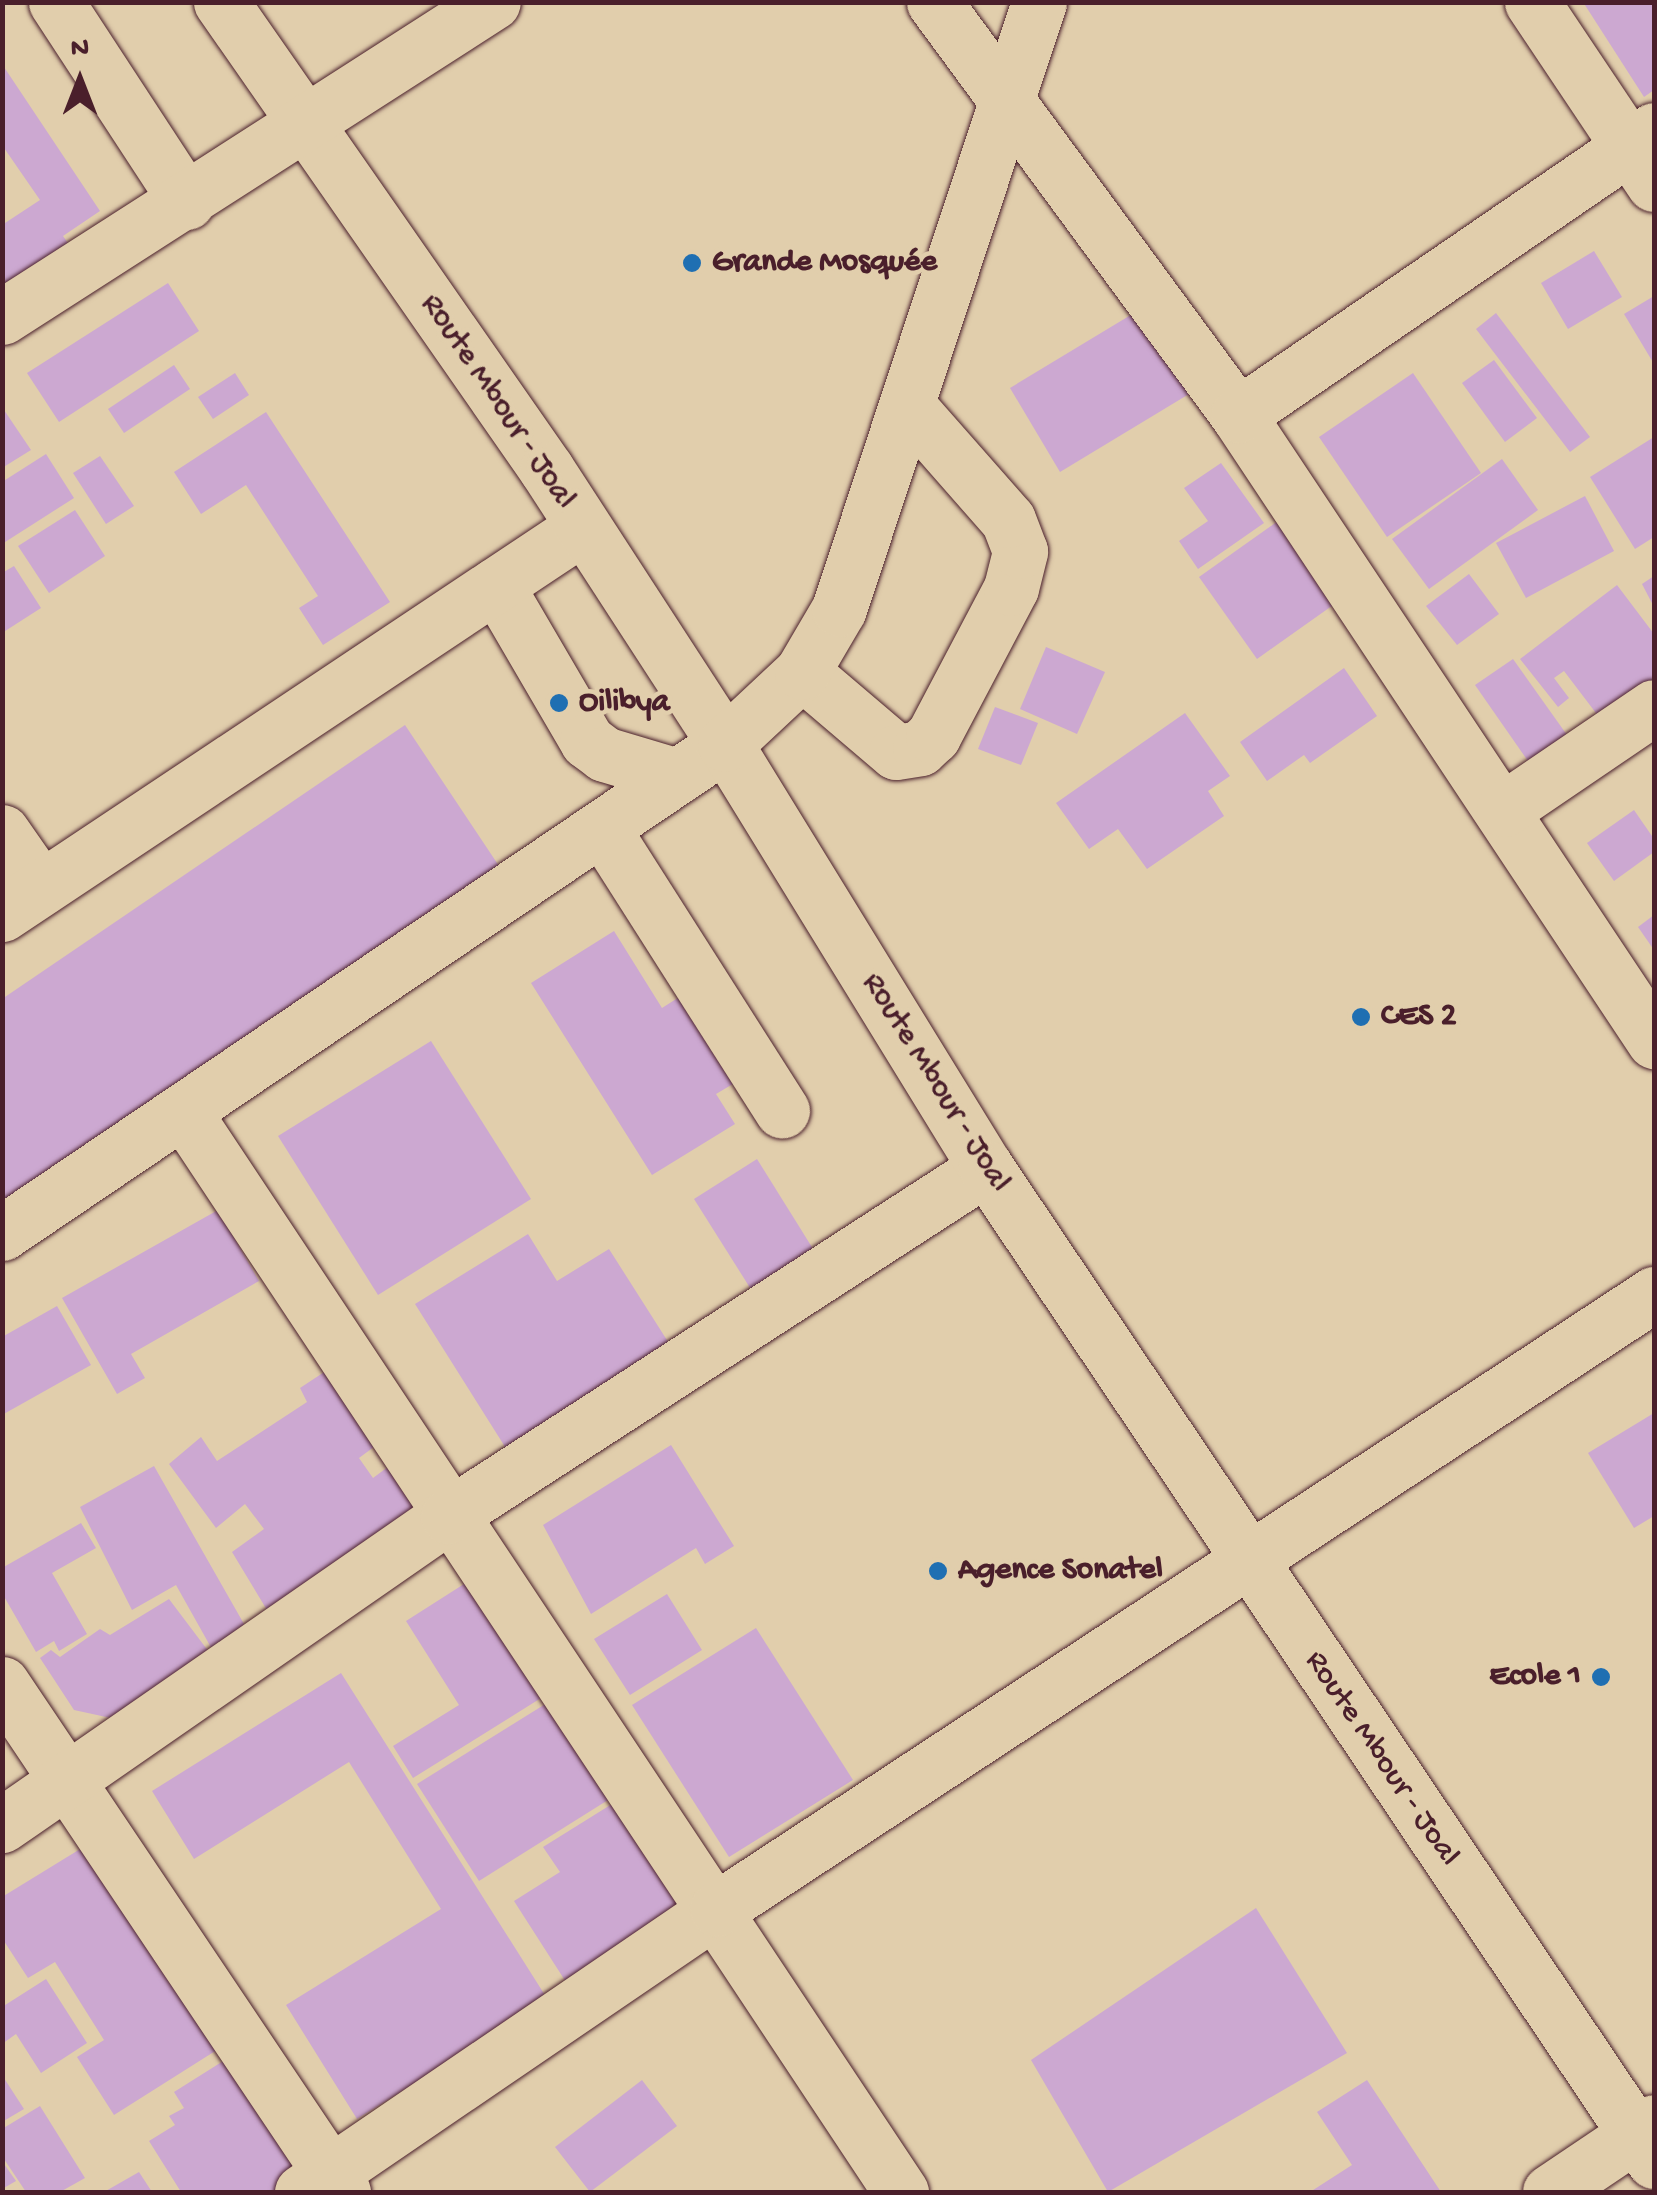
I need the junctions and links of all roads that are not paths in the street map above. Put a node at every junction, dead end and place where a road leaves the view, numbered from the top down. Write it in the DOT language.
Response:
graph roads {
  1 [pos="56,2"];
  2 [pos="221,2"];
  3 [pos="493,2"];
  4 [pos="934,2"];
  5 [pos="1039,2"];
  6 [pos="1532,2"];
  7 [pos="1005,105"];
  8 [pos="306,128"];
  9 [pos="1646,154"];
  10 [pos="187,202"];
  11 [pos="2,317"];
  12 [pos="907,405"];
  13 [pos="1238,415"];
  14 [pos="582,528"];
  15 [pos="496,584"];
  16 [pos="802,672"];
  17 [pos="1654,706"];
  18 [pos="726,744"];
  19 [pos="678,776"];
  20 [pos="1504,809"];
  21 [pos="602,828"];
  22 [pos="2,832"];
  23 [pos="22,901"];
  24 [pos="1654,1041"];
  25 [pos="183,1111"];
  26 [pos="782,1111"];
  27 [pos="986,1168"];
  28 [pos="2,1233"];
  29 [pos="1654,1294"];
  30 [pos="448,1516"];
  31 [pos="1245,1558"];
  32 [pos="2,1684"];
  33 [pos="64,1784"];
  34 [pos="2,1825"];
  35 [pos="717,1909"];
  36 [pos="1648,2138"];
  37 [pos="325,2186"];
  38 [pos="901,2192"];
  39 [pos="1550,2192"];
  1 -- 10 [label="street"];
  2 -- 8 [label="street, Route Mbour - Joal"];
  3 -- 8 [label="street"];
  4 -- 7 [label="street"];
  5 -- 7 [label="street"];
  6 -- 9 [label="street"];
  7 -- 12 [label="street"];
  7 -- 13 [label="street"];
  8 -- 10 [label="street"];
  8 -- 14 [label="street, Route Mbour - Joal"];
  9 -- 13 [label="street"];
  10 -- 11 [label="street"];
  12 -- 16 [label="street"];
  12 -- 16 [label="street"];
  13 -- 20 [label="street"];
  14 -- 15 [label="street"];
  14 -- 18 [label="street, Route Mbour - Joal"];
  15 -- 19 [label="street"];
  15 -- 23 [label="street"];
  16 -- 18 [label="street"];
  17 -- 20 [label="street"];
  18 -- 19 [label="street"];
  18 -- 27 [label="street, Route Mbour - Joal"];
  19 -- 21 [label="street"];
  20 -- 24 [label="street"];
  21 -- 25 [label="street"];
  21 -- 26 [label="street"];
  22 -- 23 [label="street"];
  25 -- 28 [label="street"];
  25 -- 30 [label="street"];
  27 -- 30 [label="street"];
  27 -- 31 [label="street, Route Mbour - Joal"];
  29 -- 31 [label="street"];
  30 -- 33 [label="street"];
  30 -- 35 [label="street"];
  31 -- 35 [label="street"];
  31 -- 36 [label="street, Route Mbour - Joal"];
  32 -- 33 [label="street"];
  33 -- 34 [label="street"];
  33 -- 37 [label="street"];
  35 -- 37 [label="street"];
  35 -- 38 [label="street"];
  36 -- 39 [label="street"];
}
